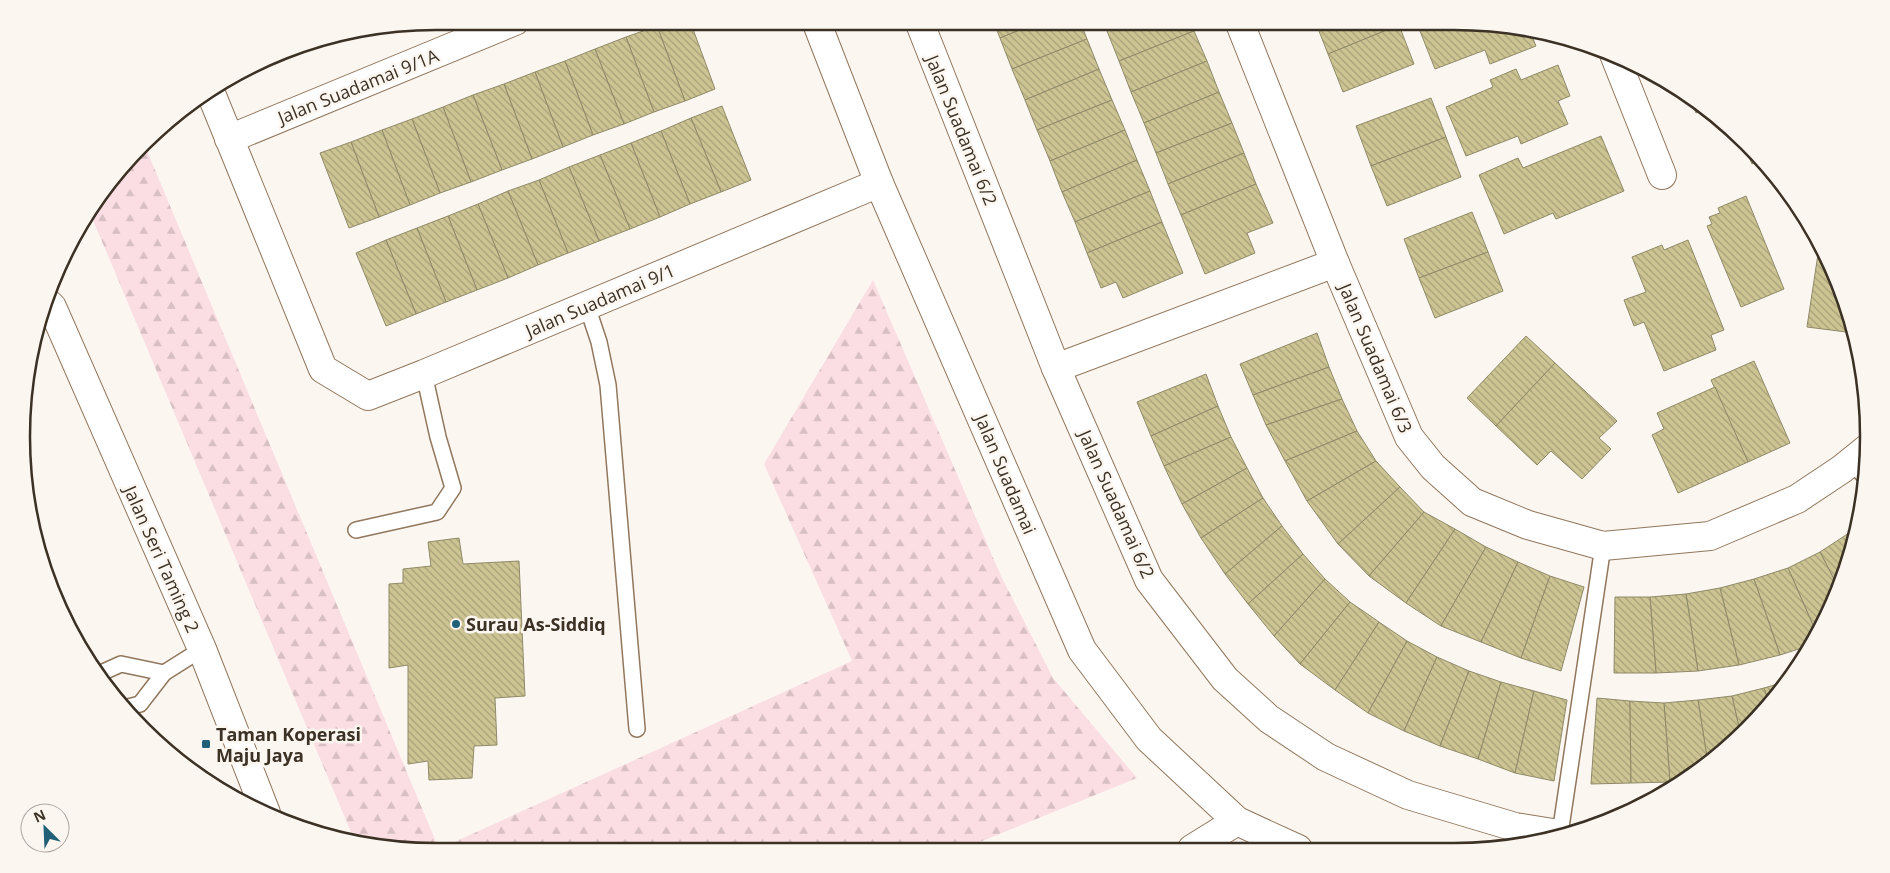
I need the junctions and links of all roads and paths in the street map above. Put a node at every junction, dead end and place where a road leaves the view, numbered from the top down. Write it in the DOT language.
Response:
graph roads {
  1 [pos="493,30"];
  2 [pos="820,30"];
  3 [pos="923,30"];
  4 [pos="1243,30"];
  5 [pos="1619,65"];
  6 [pos="213,98"];
  7 [pos="229,139"];
  8 [pos="1662,175"];
  9 [pos="879,182"];
  10 [pos="1335,263"];
  11 [pos="52,305"];
  12 [pos="587,306"];
  13 [pos="1056,368"];
  14 [pos="424,374"];
  15 [pos="1859,463"];
  16 [pos="356,530"];
  17 [pos="1602,546"];
  18 [pos="202,649"];
  19 [pos="105,671"];
  20 [pos="164,673"];
  21 [pos="132,706"];
  22 [pos="636,729"];
  23 [pos="262,803"];
  24 [pos="1237,820"];
  25 [pos="1561,828"];
  26 [pos="1546,832"];
  27 [pos="1201,843"];
  28 [pos="1285,843"];
  1 -- 7 [label="street, Jalan Suadamai 9/1A"];
  2 -- 9 [label="street, Jalan Suadamai"];
  3 -- 13 [label="street, Jalan Suadamai 6/2"];
  4 -- 10 [label="street, Jalan Suadamai 6/3"];
  5 -- 8 [label="street"];
  6 -- 7 [label="street"];
  7 -- 14 [label="street, Jalan Suadamai 9/1"];
  9 -- 12 [label="street, Jalan Suadamai 9/1"];
  9 -- 24 [label="street, Jalan Suadamai"];
  10 -- 13 [label="street"];
  10 -- 17 [label="street, Jalan Suadamai 6/3"];
  11 -- 18 [label="street, Jalan Seri Taming 2"];
  12 -- 14 [label="street, Jalan Suadamai 9/1"];
  12 -- 22 [label="lane"];
  13 -- 26 [label="street, Jalan Suadamai 6/2"];
  14 -- 16 [label="lane"];
  15 -- 17 [label="street, Jalan Suadamai 6/3"];
  17 -- 25 [label="lane"];
  18 -- 20 [label="lane"];
  18 -- 23 [label="street, Jalan Seri Taming 2"];
  19 -- 20 [label="lane"];
  20 -- 21 [label="lane"];
  24 -- 27 [label="street"];
  24 -- 28 [label="street, Jalan Suadamai"];
}
